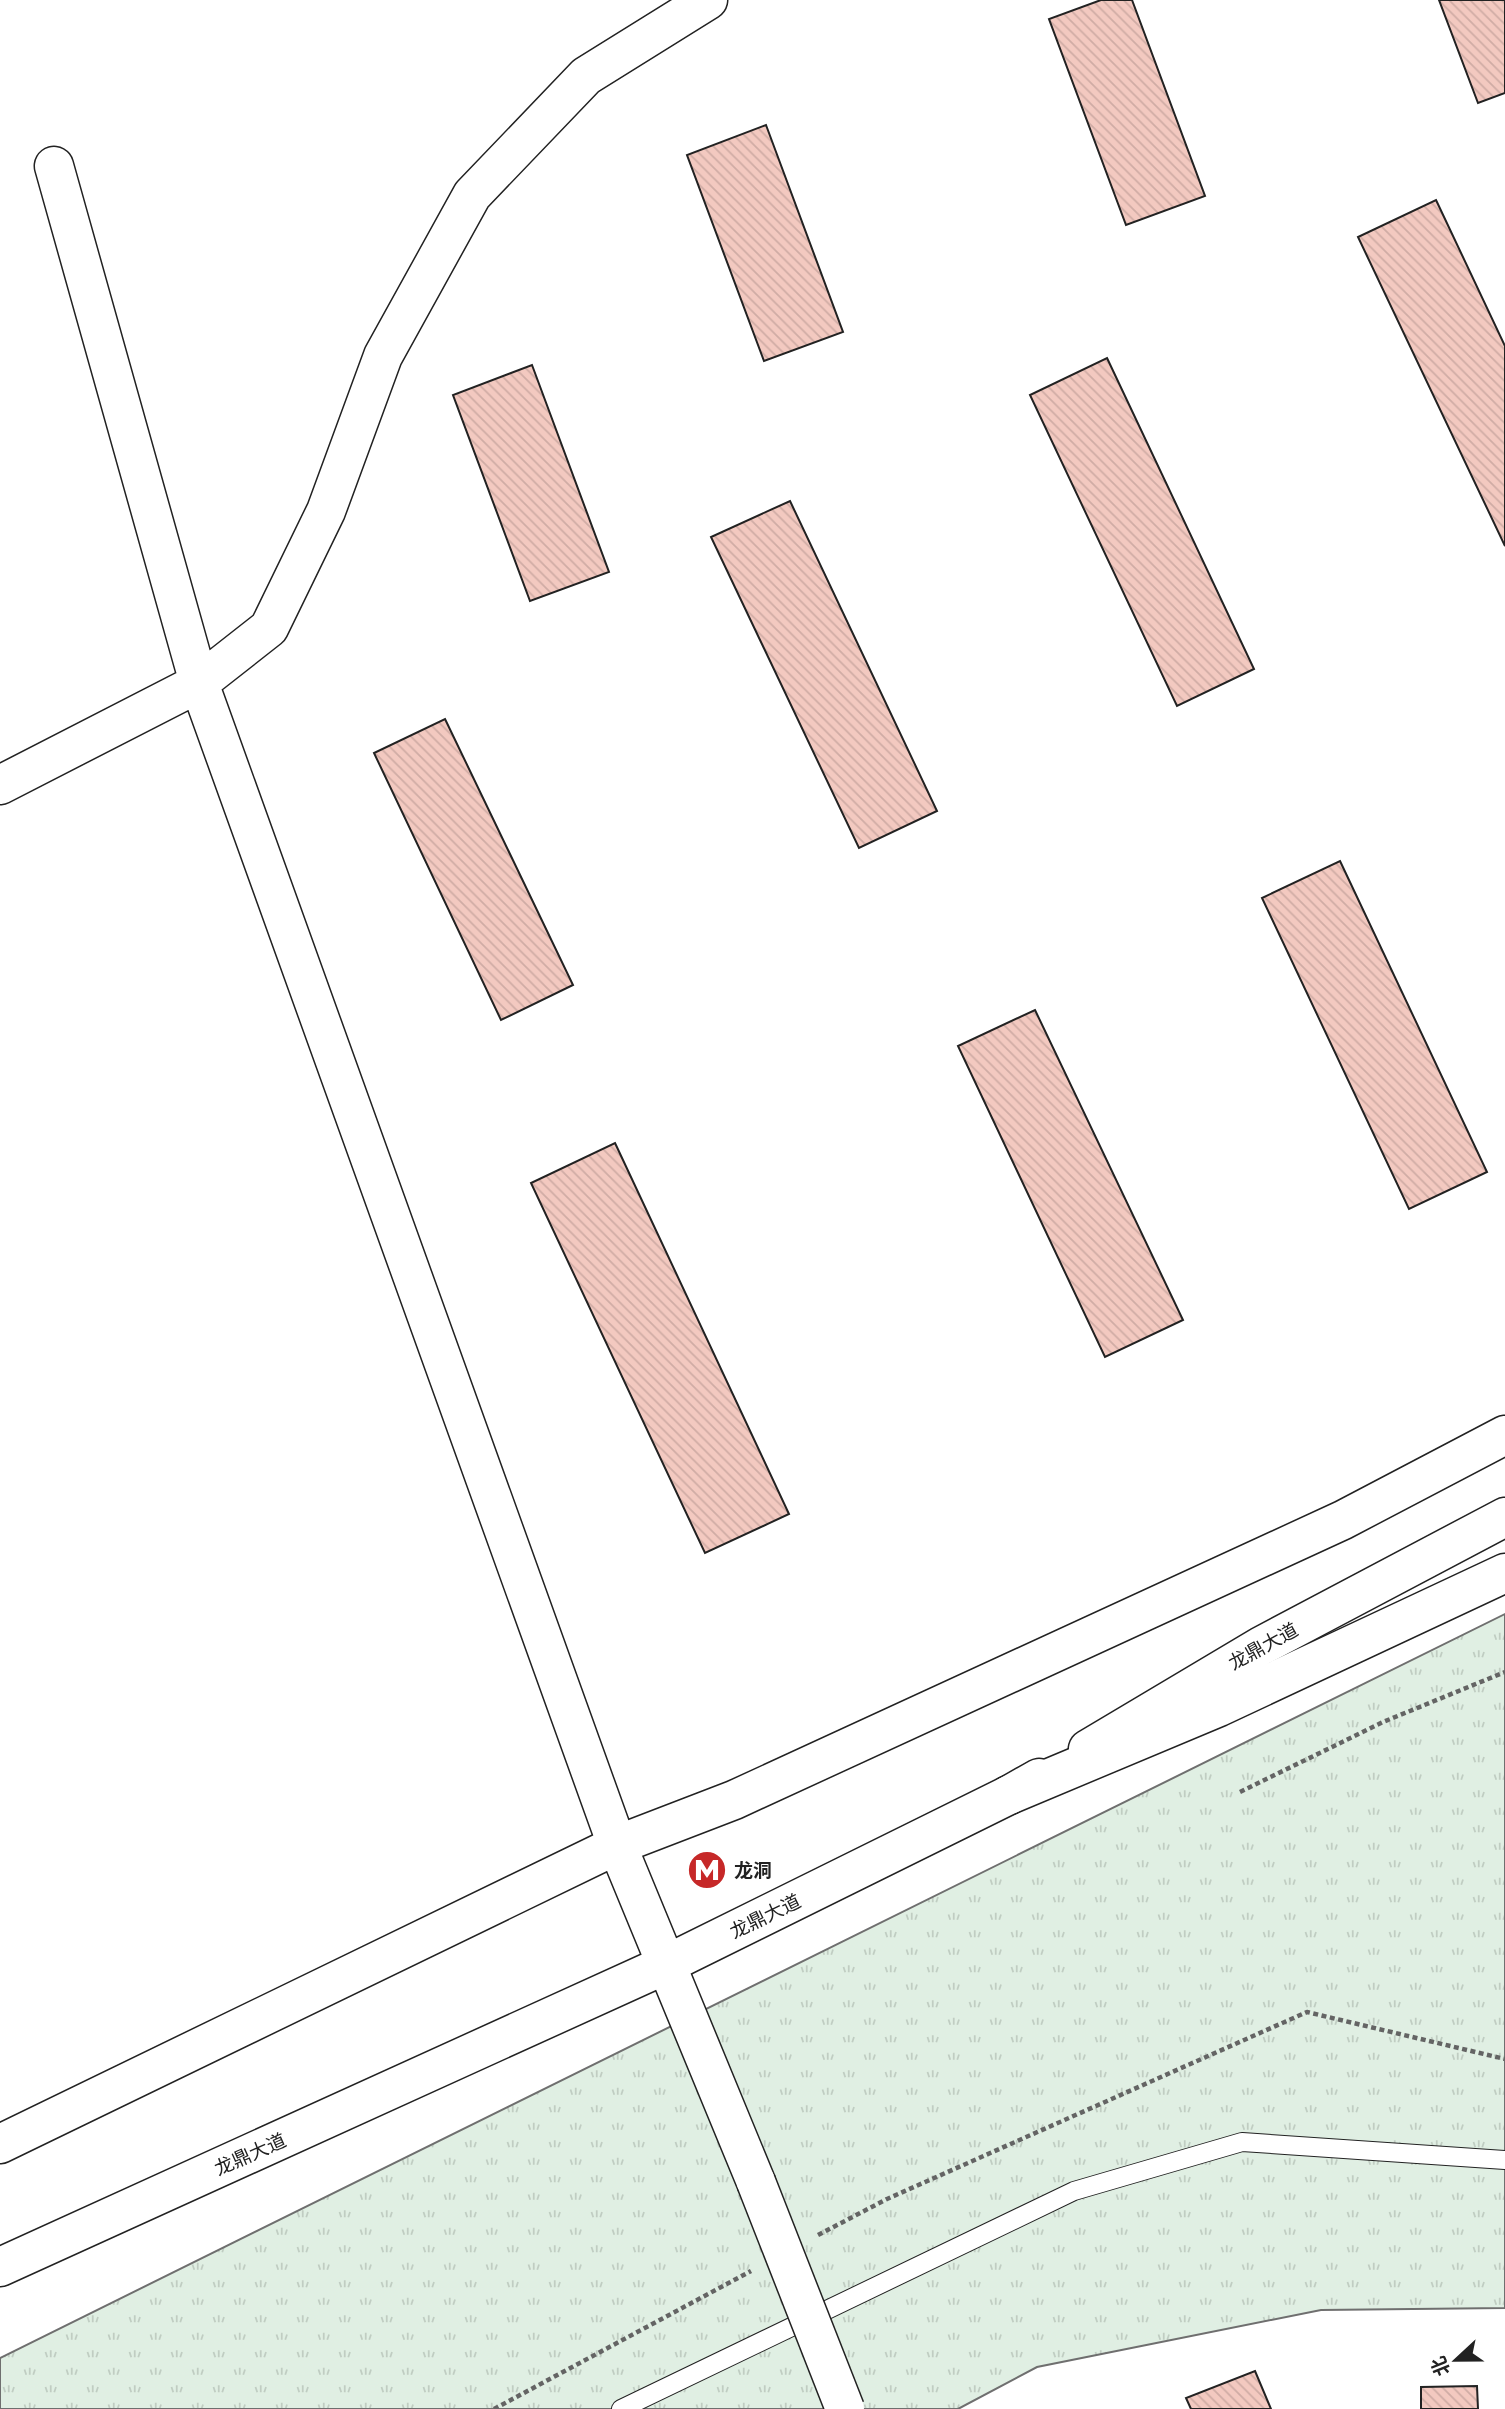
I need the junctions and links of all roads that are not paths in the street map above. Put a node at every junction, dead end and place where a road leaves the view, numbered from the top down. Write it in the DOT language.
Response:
graph roads {
  1 [pos="708,0"];
  2 [pos="54,166"];
  3 [pos="199,683"];
  4 [pos="0,785"];
  5 [pos="1505,1435"];
  6 [pos="1505,1517"];
  7 [pos="1505,1573"];
  8 [pos="1009,1796"];
  9 [pos="617,1844"];
  10 [pos="667,1964"];
  11 [pos="0,2144"];
  12 [pos="1505,2160"];
  13 [pos="0,2267"];
  14 [pos="621,2409"];
  15 [pos="845,2409"];
  1 -- 3 [label="main road"];
  2 -- 3 [label="main road"];
  3 -- 4 [label="main road"];
  3 -- 9 [label="main road"];
  5 -- 9 [label="main road"];
  6 -- 8 [label="main road, 龙鼎大道"];
  7 -- 8 [label="main road"];
  8 -- 10 [label="main road, 龙鼎大道"];
  9 -- 10 [label="main road"];
  9 -- 11 [label="main road"];
  10 -- 13 [label="main road, 龙鼎大道"];
  10 -- 15 [label="main road, bridge"];
  12 -- 14 [label="lane"];
}
